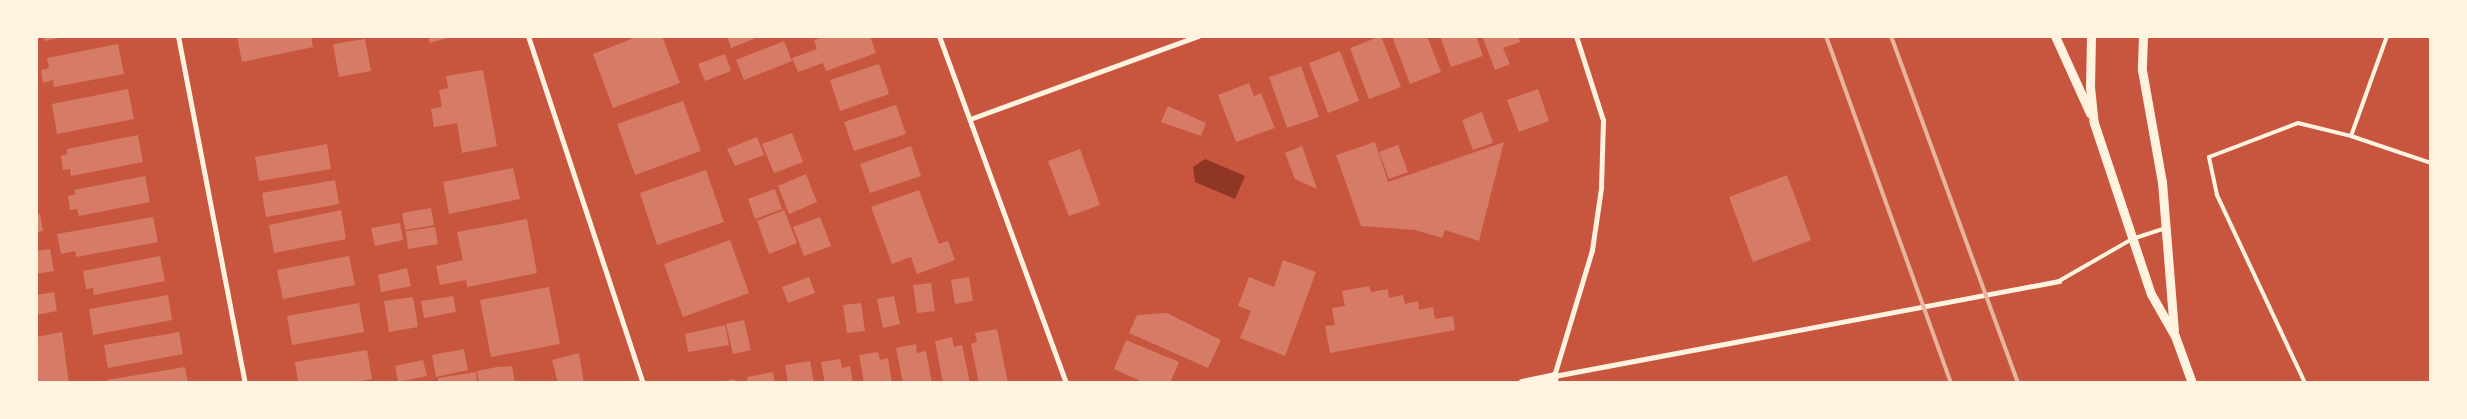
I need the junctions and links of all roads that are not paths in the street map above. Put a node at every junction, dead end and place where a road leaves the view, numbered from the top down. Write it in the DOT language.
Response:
graph roads {
  1 [pos="178,36"];
  2 [pos="528,36"];
  3 [pos="939,36"];
  4 [pos="1198,36"];
  5 [pos="1576,36"];
  6 [pos="2055,36"];
  7 [pos="2092,36"];
  8 [pos="2143,36"];
  9 [pos="2387,36"];
  10 [pos="970,119"];
  11 [pos="2094,122"];
  12 [pos="2351,136"];
  13 [pos="2431,163"];
  14 [pos="2167,228"];
  15 [pos="2132,239"];
  16 [pos="2059,281"];
  17 [pos="2175,336"];
  18 [pos="1553,379"];
  19 [pos="245,383"];
  20 [pos="643,383"];
  21 [pos="1066,383"];
  22 [pos="1522,383"];
  23 [pos="2192,383"];
  24 [pos="2305,383"];
  1 -- 19 [label="street"];
  2 -- 20 [label="street"];
  3 -- 10 [label="street"];
  4 -- 10 [label="street"];
  5 -- 18 [label="street"];
  6 -- 11 [label="street"];
  7 -- 11 [label="street"];
  8 -- 14 [label="street"];
  9 -- 12 [label="lane"];
  10 -- 21 [label="street"];
  11 -- 15 [label="street"];
  12 -- 13 [label="lane"];
  12 -- 24 [label="lane"];
  14 -- 15 [label="lane"];
  14 -- 17 [label="street"];
  15 -- 16 [label="lane"];
  15 -- 17 [label="street"];
  16 -- 18 [label="street"];
  17 -- 23 [label="street"];
  18 -- 22 [label="street"];
}
